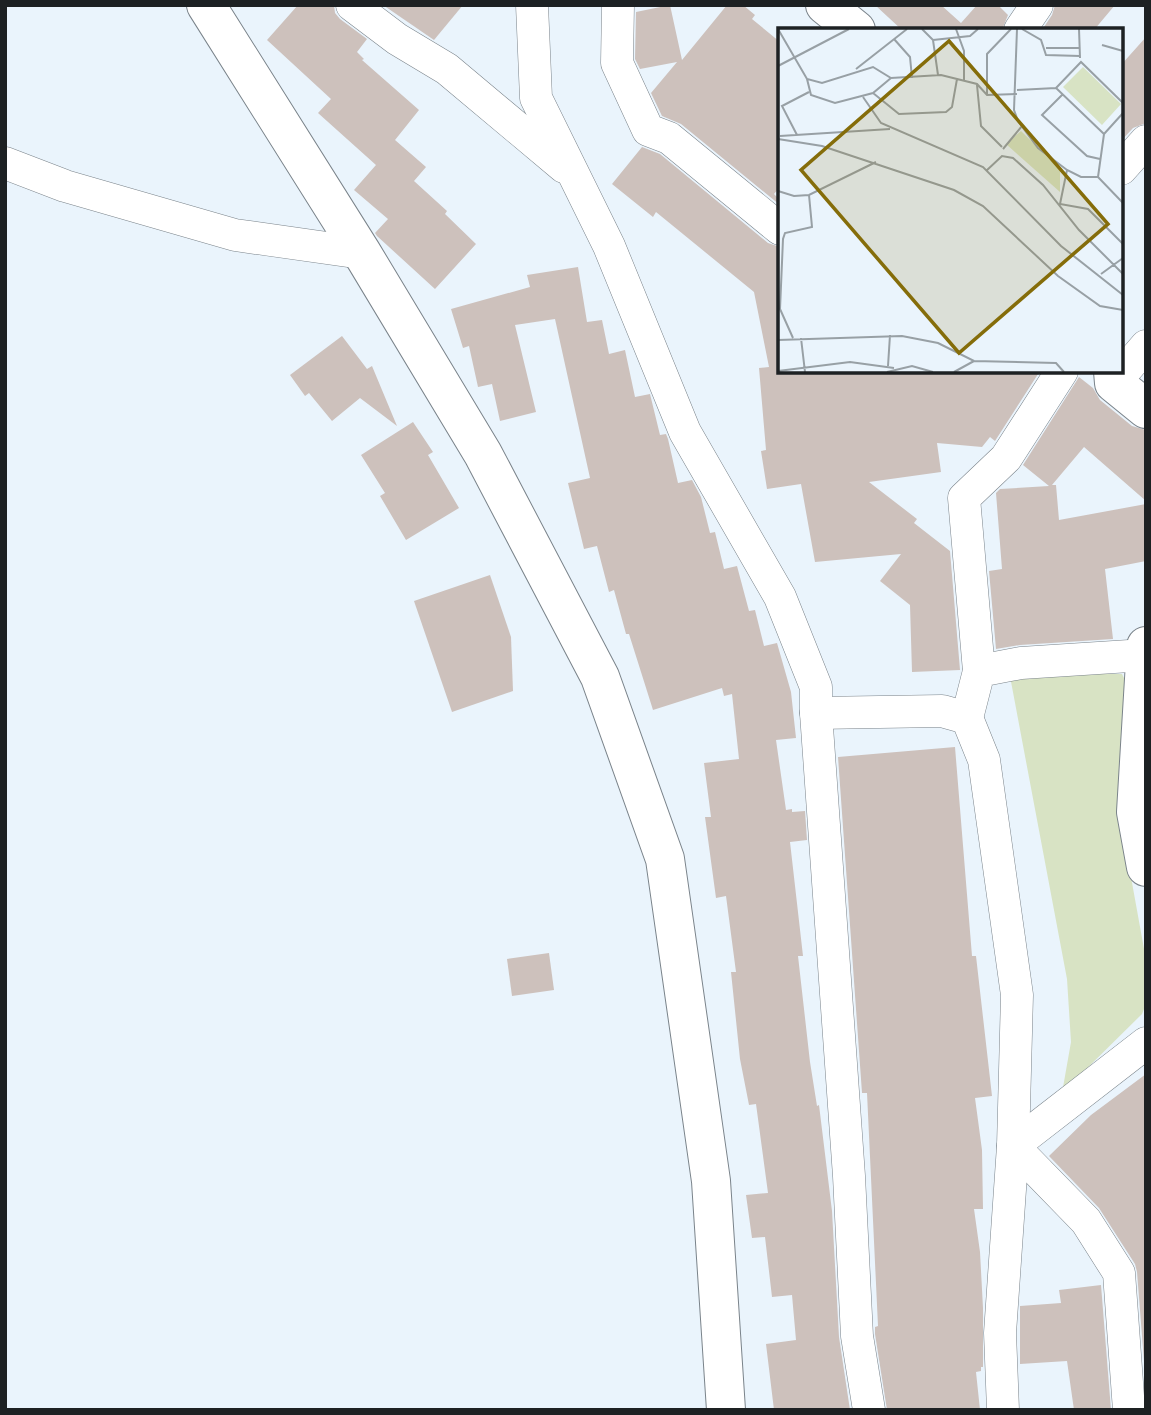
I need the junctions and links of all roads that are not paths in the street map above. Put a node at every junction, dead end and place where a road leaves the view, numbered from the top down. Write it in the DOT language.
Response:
graph roads {
  1 [pos="206,5"];
  2 [pos="352,5"];
  3 [pos="532,5"];
  4 [pos="618,5"];
  5 [pos="1037,5"];
  6 [pos="1021,28"];
  7 [pos="1146,141"];
  8 [pos="5,163"];
  9 [pos="1123,167"];
  10 [pos="573,175"];
  11 [pos="778,227"];
  12 [pos="362,253"];
  13 [pos="1146,346"];
  14 [pos="1123,368"];
  15 [pos="1061,373"];
  16 [pos="1114,377"];
  17 [pos="1146,409"];
  18 [pos="1146,646"];
  19 [pos="1145,656"];
  20 [pos="979,671"];
  21 [pos="816,713"];
  22 [pos="967,718"];
  23 [pos="1146,867"];
  24 [pos="1146,1044"];
  25 [pos="1013,1146"];
  26 [pos="726,1410"];
  27 [pos="869,1410"];
  28 [pos="1003,1410"];
  29 [pos="1129,1410"];
  1 -- 12 [label="street"];
  2 -- 10 [label="street"];
  3 -- 10 [label="street"];
  4 -- 11 [label="street"];
  5 -- 6 [label="street"];
  7 -- 9 [label="street"];
  8 -- 12 [label="street"];
  10 -- 21 [label="street"];
  12 -- 26 [label="street"];
  13 -- 14 [label="street"];
  15 -- 20 [label="street"];
  16 -- 17 [label="street"];
  18 -- 19 [label="street"];
  19 -- 20 [label="street"];
  19 -- 23 [label="street"];
  20 -- 22 [label="street"];
  21 -- 22 [label="street"];
  21 -- 27 [label="street"];
  22 -- 25 [label="street"];
  24 -- 25 [label="street"];
  25 -- 28 [label="street"];
  25 -- 29 [label="street"];
}
